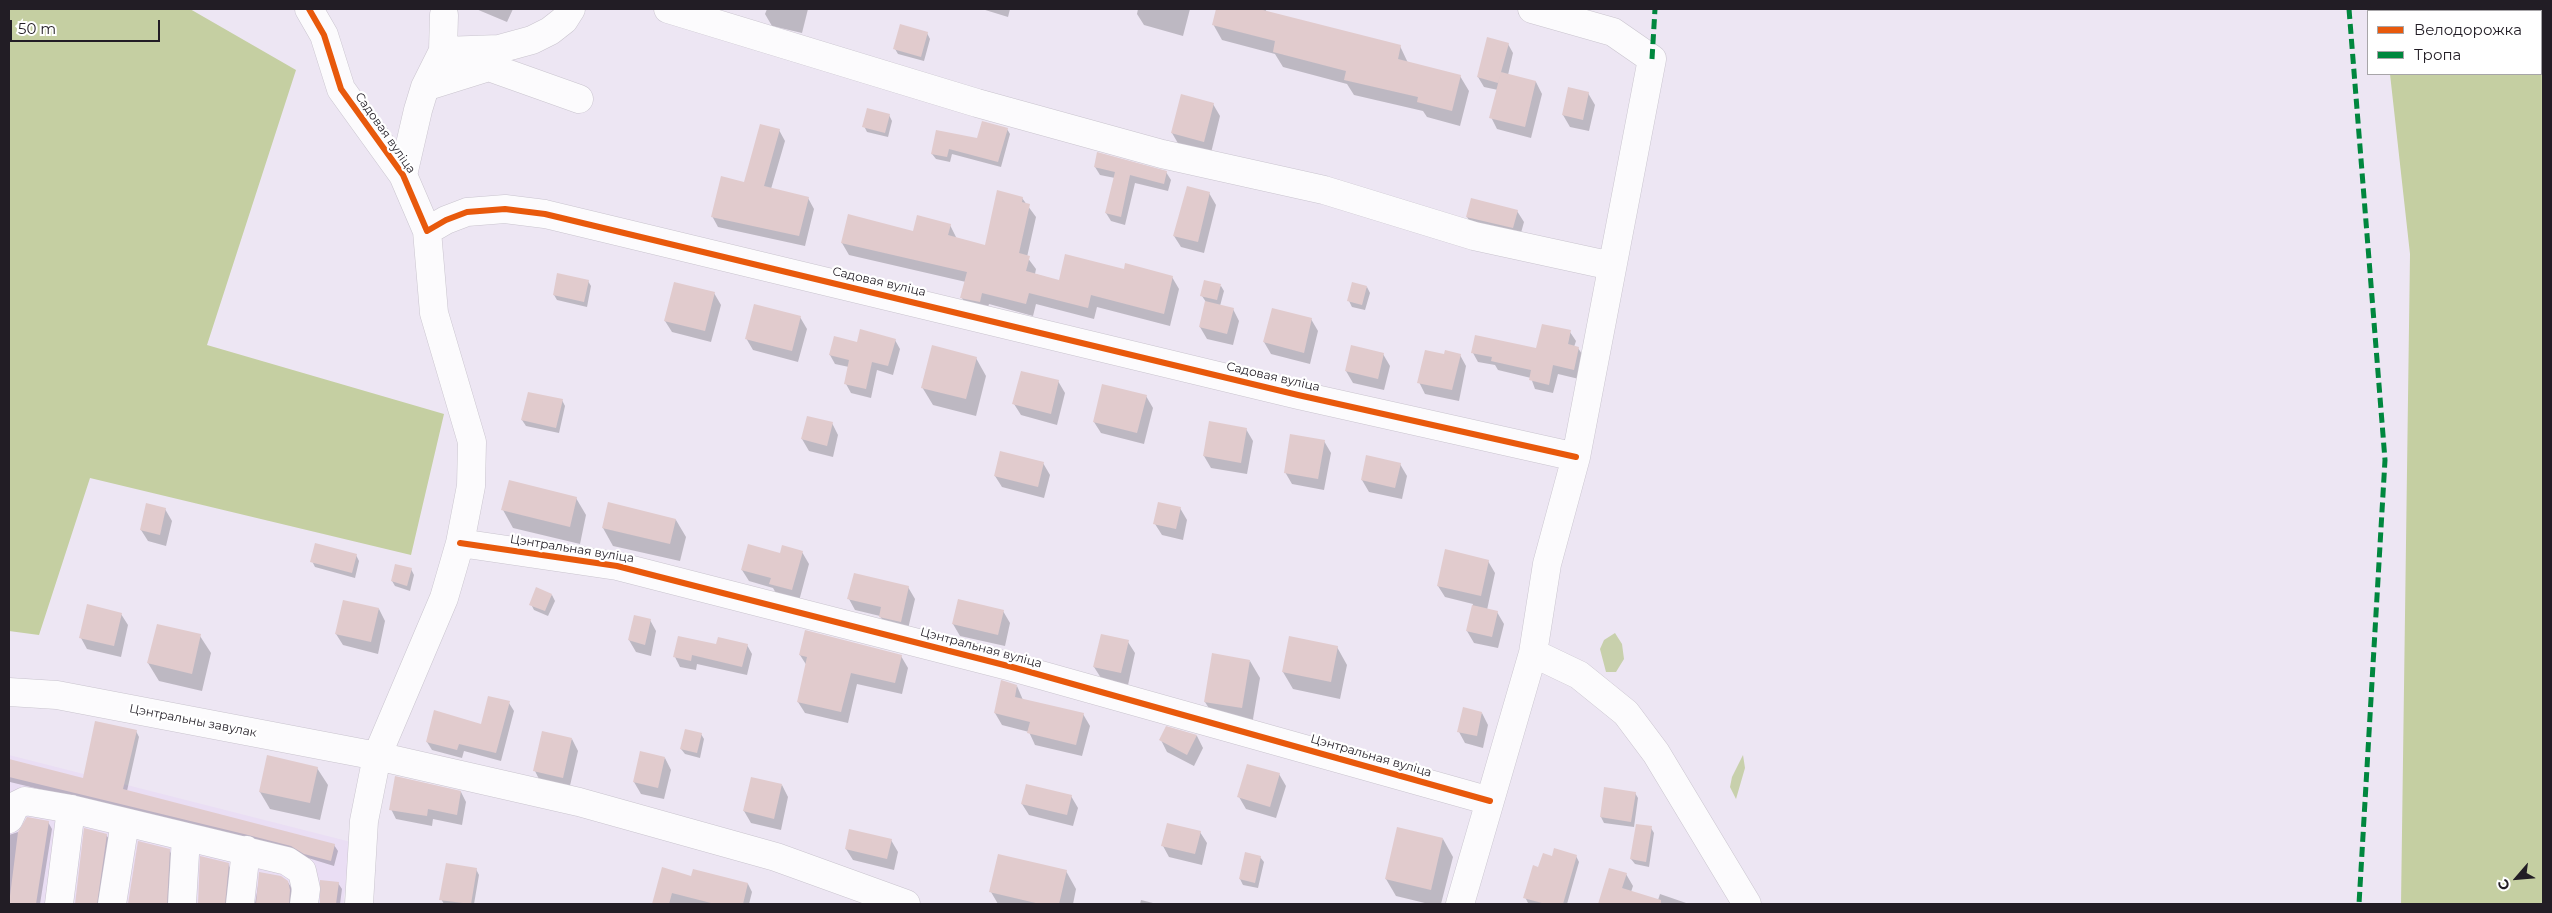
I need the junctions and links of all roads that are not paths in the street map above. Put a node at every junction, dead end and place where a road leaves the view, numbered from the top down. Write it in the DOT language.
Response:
graph roads {
  1 [pos="309,9"];
  2 [pos="571,9"];
  3 [pos="668,9"];
  4 [pos="1532,9"];
  5 [pos="444,14"];
  6 [pos="443,51"];
  7 [pos="426,87"];
  8 [pos="579,99"];
  9 [pos="402,175"];
  10 [pos="427,231"];
  11 [pos="1612,266"];
  12 [pos="1576,457"];
  13 [pos="460,543"];
  14 [pos="1533,653"];
  15 [pos="9,692"];
  16 [pos="377,756"];
  17 [pos="1490,801"];
  18 [pos="71,809"];
  19 [pos="9,819"];
  20 [pos="125,822"];
  21 [pos="186,837"];
  22 [pos="246,850"];
  23 [pos="59,904"];
  24 [pos="112,904"];
  25 [pos="182,904"];
  26 [pos="240,904"];
  27 [pos="304,904"];
  28 [pos="359,904"];
  29 [pos="906,904"];
  30 [pos="1460,904"];
  31 [pos="1747,904"];
  1 -- 9 [label="street, Садовая вуліца"];
  2 -- 6 [label="street"];
  3 -- 11 [label="street"];
  4 -- 11 [label="street"];
  5 -- 6 [label="street"];
  6 -- 7 [label="street"];
  7 -- 8 [label="street"];
  7 -- 9 [label="street"];
  9 -- 10 [label="street, Садовая вуліца"];
  10 -- 12 [label="street, Садовая вуліца"];
  10 -- 13 [label="street"];
  11 -- 12 [label="street"];
  12 -- 14 [label="street"];
  13 -- 16 [label="street"];
  13 -- 17 [label="street, Цэнтральная вуліца"];
  14 -- 17 [label="street"];
  14 -- 31 [label="street"];
  15 -- 16 [label="street, Цэнтральны завулак"];
  16 -- 28 [label="street"];
  16 -- 29 [label="street, Цэнтральны завулак"];
  17 -- 30 [label="street"];
  18 -- 19 [label="street"];
  18 -- 20 [label="street"];
  18 -- 23 [label="street"];
  20 -- 21 [label="street"];
  20 -- 24 [label="street"];
  21 -- 22 [label="street"];
  21 -- 25 [label="street"];
  22 -- 26 [label="street"];
  22 -- 27 [label="street"];
}
